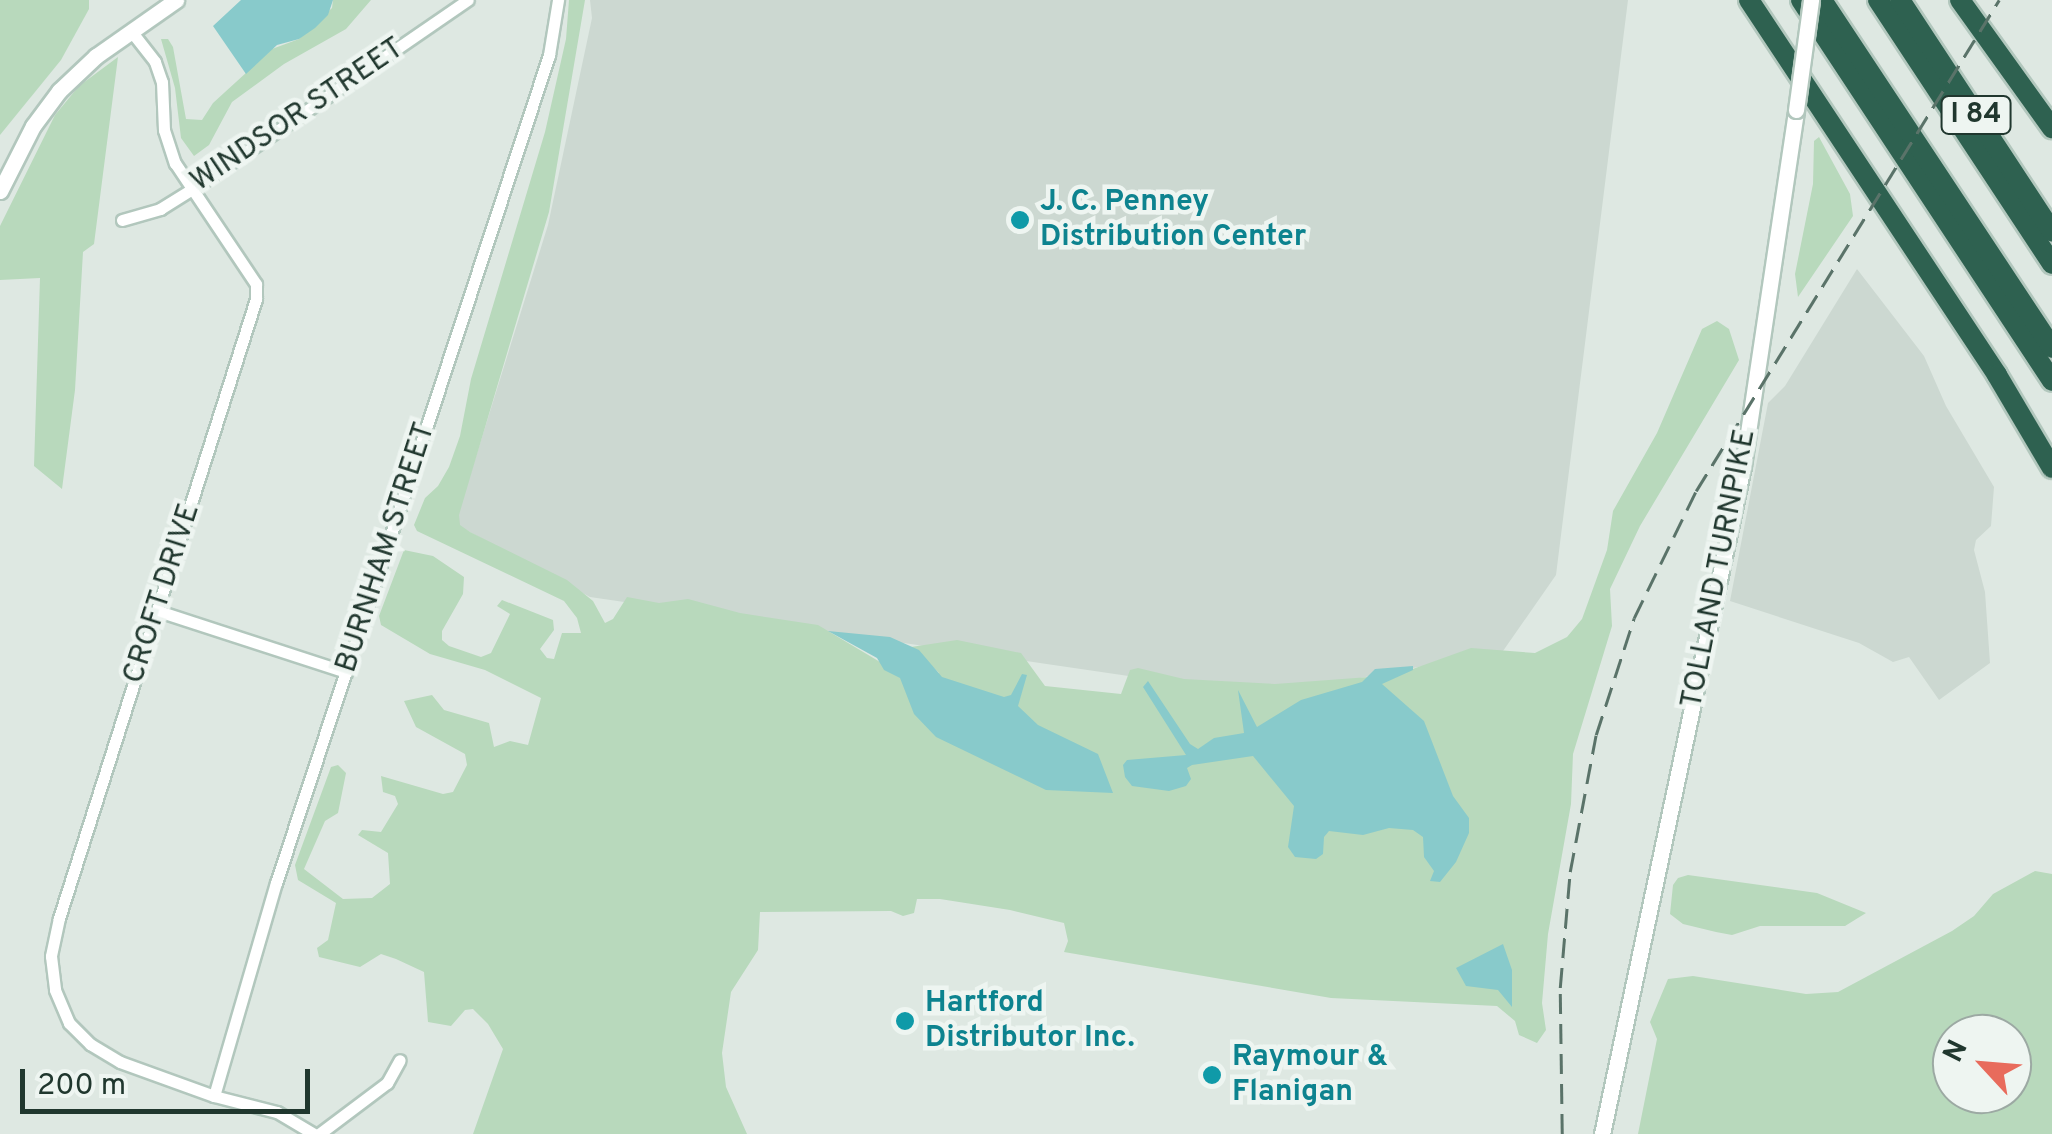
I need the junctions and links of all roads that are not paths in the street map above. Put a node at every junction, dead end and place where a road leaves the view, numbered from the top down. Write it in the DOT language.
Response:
graph roads {
  1 [pos="176,0"];
  2 [pos="468,0"];
  3 [pos="558,0"];
  4 [pos="1749,0"];
  5 [pos="1801,0"];
  6 [pos="1812,0"];
  7 [pos="1822,0"];
  8 [pos="1878,0"];
  9 [pos="1900,0"];
  10 [pos="1960,0"];
  11 [pos="131,31"];
  12 [pos="2052,128"];
  13 [pos="194,188"];
  14 [pos="0,192"];
  15 [pos="122,220"];
  16 [pos="2049,224"];
  17 [pos="2052,264"];
  18 [pos="2052,348"];
  19 [pos="2052,381"];
  20 [pos="2052,468"];
  21 [pos="158,611"];
  22 [pos="346,672"];
  23 [pos="400,1060"];
  24 [pos="214,1096"];
  25 [pos="317,1134"];
  26 [pos="1602,1134"];
  1 -- 11 [label="main road"];
  2 -- 13 [label="street, WINDSOR STREET"];
  3 -- 22 [label="street, BURNHAM STREET"];
  4 -- 20 [label="highway"];
  5 -- 19 [label="highway, I 84"];
  6 -- 26 [label="main road, TOLLAND TURNPIKE, bridge"];
  7 -- 18 [label="highway"];
  8 -- 17 [label="highway"];
  9 -- 16 [label="highway, I 84"];
  10 -- 12 [label="highway"];
  11 -- 13 [label="street, CROFT DRIVE"];
  11 -- 14 [label="main road"];
  13 -- 15 [label="street, WINDSOR STREET"];
  13 -- 21 [label="street, CROFT DRIVE"];
  21 -- 22 [label="street"];
  21 -- 24 [label="street, CROFT DRIVE"];
  22 -- 24 [label="street, BURNHAM STREET"];
  23 -- 25 [label="street"];
  24 -- 25 [label="street, CROFT DRIVE"];
}
